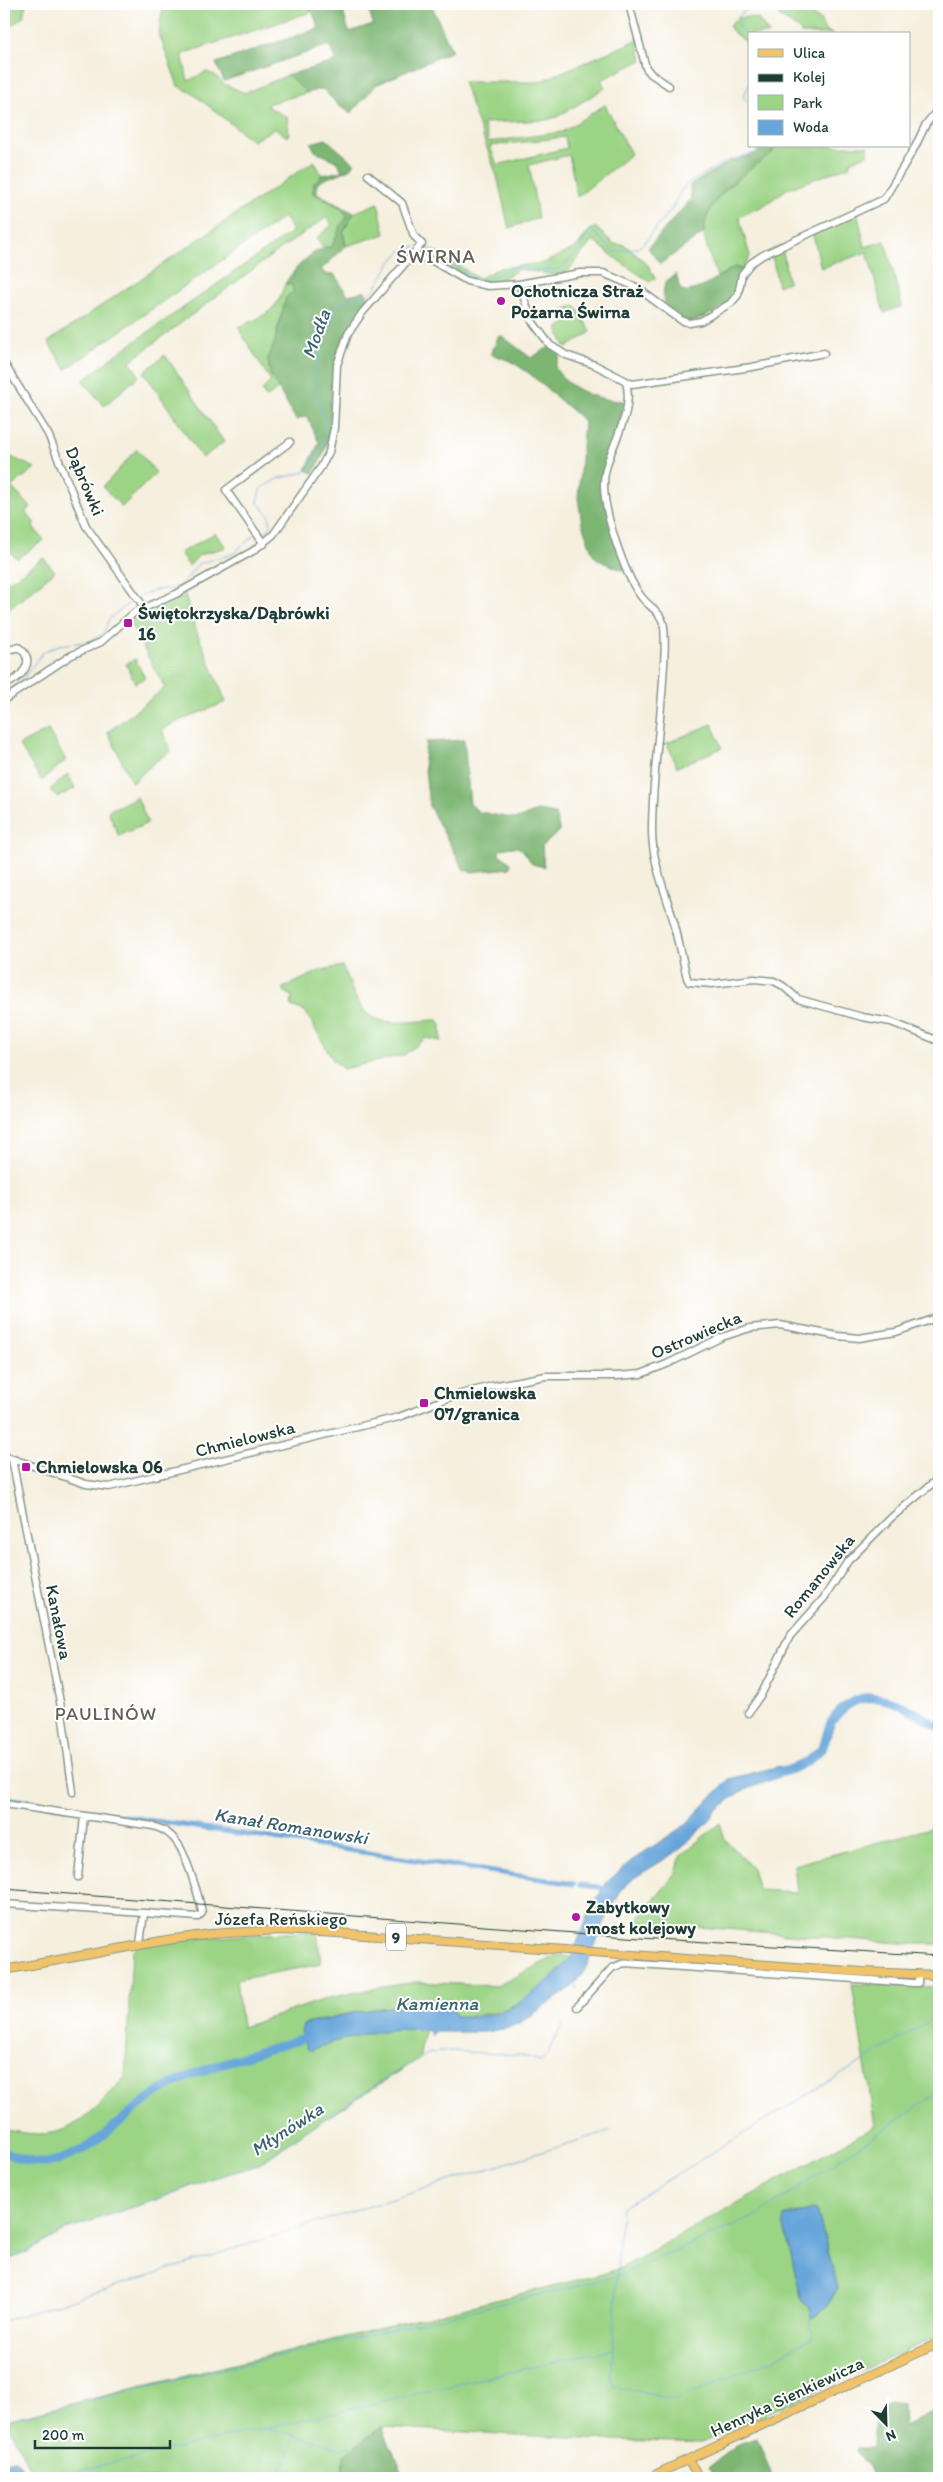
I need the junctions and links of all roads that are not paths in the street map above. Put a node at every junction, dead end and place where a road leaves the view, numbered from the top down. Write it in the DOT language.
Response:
graph roads {
  1 [pos="629,4"];
  2 [pos="669,86"];
  3 [pos="939,108"];
  4 [pos="368,175"];
  5 [pos="417,249"];
  6 [pos="519,284"];
  7 [pos="824,353"];
  8 [pos="4,363"];
  9 [pos="626,382"];
  10 [pos="290,442"];
  11 [pos="264,544"];
  12 [pos="144,607"];
  13 [pos="12,649"];
  14 [pos="4,685"];
  15 [pos="4,700"];
  16 [pos="939,1041"];
  17 [pos="939,1317"];
  18 [pos="492,1386"];
  19 [pos="4,1456"];
  20 [pos="12,1459"];
  21 [pos="939,1478"];
  22 [pos="748,1713"];
  23 [pos="73,1792"];
  24 [pos="4,1804"];
  25 [pos="84,1816"];
  26 [pos="78,1877"];
  27 [pos="4,1904"];
  28 [pos="144,1913"];
  29 [pos="140,1944"];
  30 [pos="4,1970"];
  31 [pos="918,1974"];
  32 [pos="939,1975"];
  33 [pos="577,2007"];
  34 [pos="939,2343"];
  35 [pos="702,2454"];
  36 [pos="689,2460"];
  37 [pos="674,2467"];
  38 [pos="692,2469"];
  39 [pos="648,2478"];
  40 [pos="694,2478"];
  41 [pos="699,2478"];
  1 -- 2 [label="street"];
  3 -- 6 [label="street"];
  4 -- 5 [label="street"];
  5 -- 6 [label="street"];
  5 -- 11 [label="street"];
  6 -- 9 [label="street"];
  7 -- 9 [label="street"];
  8 -- 12 [label="street, Dąbrówki"];
  9 -- 16 [label="street"];
  10 -- 11 [label="street"];
  11 -- 12 [label="street"];
  12 -- 15 [label="street"];
  13 -- 14 [label="street"];
  17 -- 18 [label="street, Ostrowiecka"];
  18 -- 20 [label="street, Chmielowska"];
  19 -- 20 [label="street, Chmielowska"];
  20 -- 23 [label="street, Kanałowa"];
  21 -- 22 [label="street, Romanowska"];
  24 -- 25 [label="street"];
  25 -- 26 [label="street"];
  25 -- 28 [label="street"];
  27 -- 28 [label="street"];
  28 -- 29 [label="street"];
  29 -- 30 [label="main road, Józefa Reńskiego / 9"];
  29 -- 31 [label="main road, Józefa Reńskiego / 9"];
  31 -- 32 [label="main road, 9"];
  31 -- 33 [label="street"];
  34 -- 35 [label="main road, Henryka Sienkiewicza"];
  35 -- 36 [label="main road, Henryka Sienkiewicza"];
  35 -- 38 [label="main road"];
  36 -- 37 [label="main road, Henryka Sienkiewicza"];
  36 -- 38 [label="main road"];
  37 -- 38 [label="main road"];
  37 -- 39 [label="main road, Henryka Sienkiewicza"];
  38 -- 40 [label="main road"];
  38 -- 41 [label="main road"];
}
